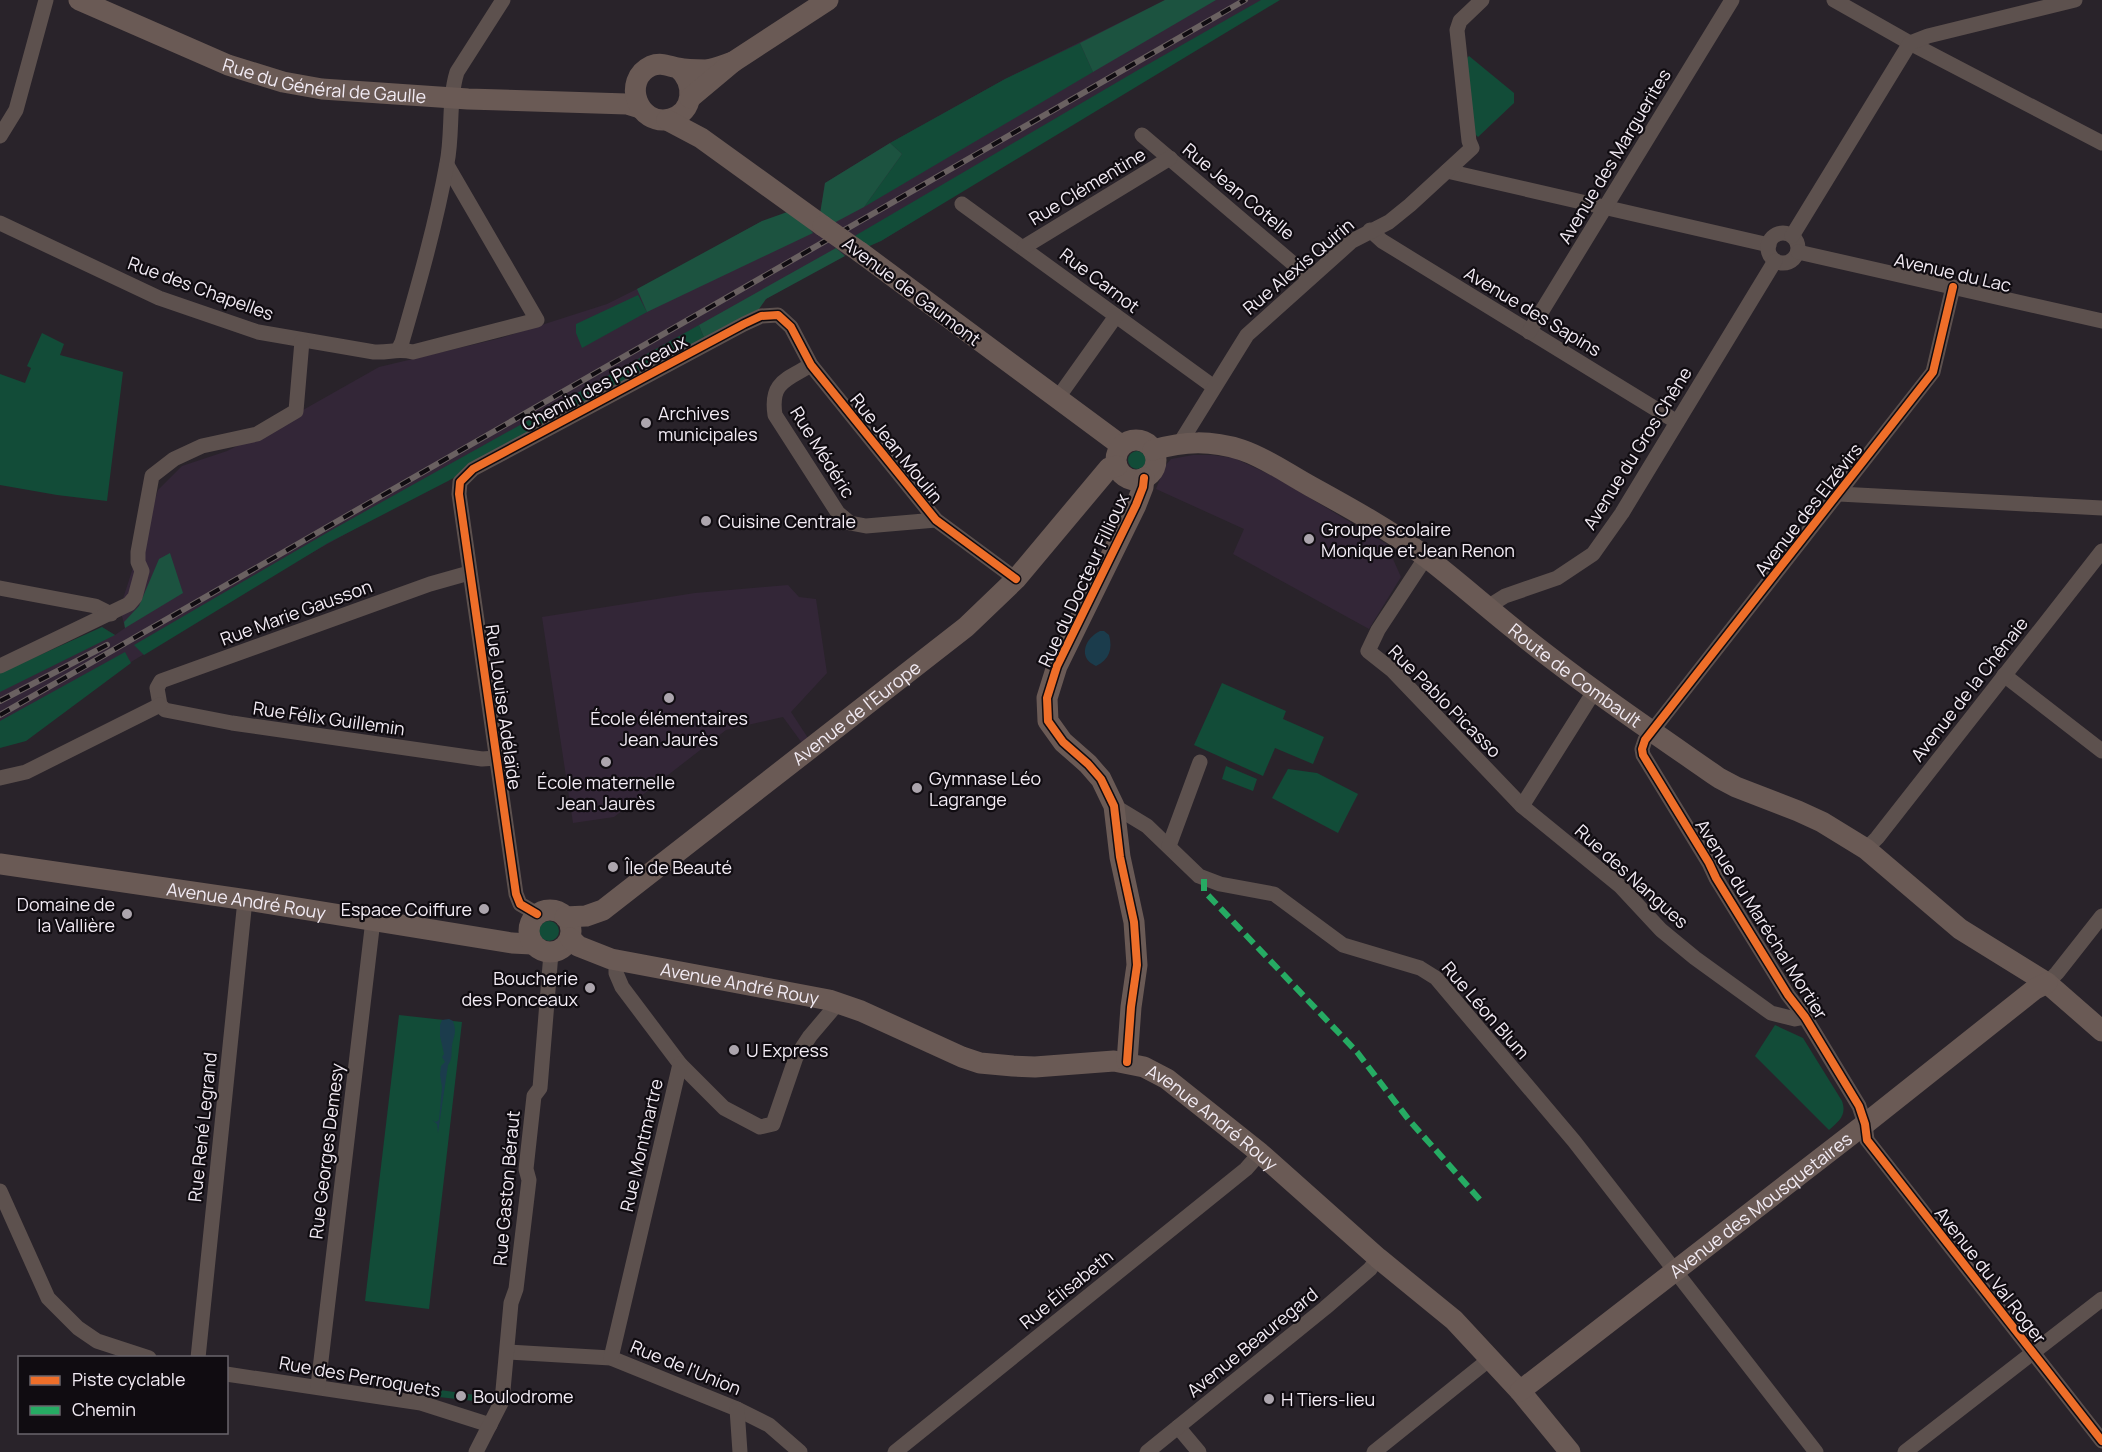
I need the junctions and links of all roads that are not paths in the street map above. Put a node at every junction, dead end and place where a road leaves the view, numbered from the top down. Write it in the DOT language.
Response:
graph roads {
  1 [pos="46,0"];
  2 [pos="79,0"];
  3 [pos="503,0"];
  4 [pos="828,0"];
  5 [pos="1482,0"];
  6 [pos="1732,0"];
  7 [pos="1834,0"];
  8 [pos="2075,0"];
  9 [pos="1910,43"];
  10 [pos="733,62"];
  11 [pos="678,68"];
  12 [pos="638,79"];
  13 [pos="452,98"];
  14 [pos="689,102"];
  15 [pos="583,103"];
  16 [pos="640,108"];
  17 [pos="667,120"];
  18 [pos="1142,135"];
  19 [pos="0,136"];
  20 [pos="701,138"];
  21 [pos="2102,143"];
  22 [pos="1170,158"];
  23 [pos="447,165"];
  24 [pos="1447,171"];
  25 [pos="962,204"];
  26 [pos="1607,207"];
  27 [pos="0,223"];
  28 [pos="1370,230"];
  29 [pos="1792,236"];
  30 [pos="1769,245"];
  31 [pos="1024,247"];
  32 [pos="1798,252"];
  33 [pos="1775,261"];
  34 [pos="1310,278"];
  35 [pos="1953,287"];
  36 [pos="778,315"];
  37 [pos="1116,316"];
  38 [pos="2102,321"];
  39 [pos="1529,332"];
  40 [pos="302,341"];
  41 [pos="399,348"];
  42 [pos="811,364"];
  43 [pos="1214,387"];
  44 [pos="1057,399"];
  45 [pos="1677,422"];
  46 [pos="1180,443"];
  47 [pos="1153,450"];
  48 [pos="1119,456"];
  49 [pos="1144,478"];
  50 [pos="459,494"];
  51 [pos="1839,495"];
  52 [pos="2102,508"];
  53 [pos="936,520"];
  54 [pos="2102,551"];
  55 [pos="1426,558"];
  56 [pos="469,573"];
  57 [pos="1016,579"];
  58 [pos="0,588"];
  59 [pos="1489,606"];
  60 [pos="111,614"];
  61 [pos="0,666"];
  62 [pos="2004,675"];
  63 [pos="1595,690"];
  64 [pos="160,705"];
  65 [pos="1652,732"];
  66 [pos="2102,751"];
  67 [pos="496,758"];
  68 [pos="1200,762"];
  69 [pos="0,778"];
  70 [pos="1114,806"];
  71 [pos="1522,806"];
  72 [pos="1871,844"];
  73 [pos="1169,846"];
  74 [pos="0,864"];
  75 [pos="245,900"];
  76 [pos="2102,916"];
  77 [pos="565,917"];
  78 [pos="373,920"];
  79 [pos="546,937"];
  80 [pos="613,960"];
  81 [pos="2047,983"];
  82 [pos="838,1003"];
  83 [pos="1805,1017"];
  84 [pos="2102,1031"];
  85 [pos="1127,1062"];
  86 [pos="680,1064"];
  87 [pos="1865,1124"];
  88 [pos="1260,1153"];
  89 [pos="0,1191"];
  90 [pos="1378,1258"];
  91 [pos="1675,1272"];
  92 [pos="2102,1299"];
  93 [pos="508,1352"];
  94 [pos="2033,1353"];
  95 [pos="143,1356"];
  96 [pos="198,1356"];
  97 [pos="611,1358"];
  98 [pos="1491,1358"];
  99 [pos="228,1374"];
  100 [pos="318,1386"];
  101 [pos="1520,1391"];
  102 [pos="737,1409"];
  103 [pos="490,1425"];
  104 [pos="1178,1427"];
  105 [pos="2102,1441"];
  106 [pos="476,1452"];
  107 [pos="740,1452"];
  108 [pos="800,1452"];
  109 [pos="895,1452"];
  110 [pos="1146,1452"];
  111 [pos="1199,1452"];
  112 [pos="1374,1452"];
  113 [pos="1570,1452"];
  114 [pos="1816,1452"];
  115 [pos="1905,1452"];
  1 -- 19 [label="street"];
  2 -- 13 [label="street, Rue du Général de Gaulle"];
  3 -- 13 [label="street"];
  4 -- 10 [label="street"];
  5 -- 24 [label="street, Rue Alexis Quirin"];
  6 -- 26 [label="street, Avenue des Marguerites"];
  7 -- 9 [label="street"];
  8 -- 9 [label="street"];
  9 -- 21 [label="street"];
  9 -- 29 [label="street"];
  10 -- 11 [label="street"];
  10 -- 14 [label="street"];
  11 -- 12 [label="street"];
  11 -- 14 [label="street"];
  12 -- 15 [label="street, Rue du Général de Gaulle"];
  12 -- 16 [label="street"];
  13 -- 15 [label="street, Rue du Général de Gaulle"];
  13 -- 23 [label="street"];
  14 -- 17 [label="street"];
  14 -- 20 [label="street"];
  15 -- 16 [label="street, Rue du Général de Gaulle"];
  16 -- 17 [label="street"];
  17 -- 20 [label="street, Avenue de Gaumont"];
  18 -- 22 [label="street, Rue Jean Cotelle"];
  20 -- 44 [label="street, Avenue de Gaumont, bridge"];
  22 -- 31 [label="street, Rue Clémentine"];
  22 -- 34 [label="street, Rue Jean Cotelle"];
  23 -- 41 [label="street"];
  23 -- 41 [label="street, Rue des Chapelles"];
  24 -- 26 [label="street"];
  24 -- 28 [label="street, Rue Alexis Quirin"];
  25 -- 31 [label="street, Rue Carnot"];
  26 -- 30 [label="street"];
  26 -- 39 [label="street, Avenue des Marguerites"];
  27 -- 40 [label="street, Rue des Chapelles"];
  28 -- 34 [label="street, Rue Alexis Quirin"];
  28 -- 39 [label="street, Avenue des Sapins"];
  29 -- 30 [label="street"];
  29 -- 32 [label="street"];
  30 -- 33 [label="street"];
  31 -- 37 [label="street, Rue Carnot"];
  32 -- 33 [label="street"];
  32 -- 35 [label="street, Avenue du Lac"];
  33 -- 45 [label="street, Avenue du Gros Chêne"];
  34 -- 43 [label="street, Rue Alexis Quirin"];
  35 -- 38 [label="street, Avenue du Lac"];
  35 -- 51 [label="street, Avenue des Elzévirs"];
  36 -- 42 [label="street, Rue Jean Moulin"];
  36 -- 50 [label="street, Chemin des Ponceaux"];
  37 -- 43 [label="street, Rue Carnot"];
  37 -- 44 [label="street"];
  39 -- 45 [label="street, Avenue des Sapins"];
  40 -- 41 [label="street, Rue des Chapelles"];
  40 -- 60 [label="street"];
  42 -- 53 [label="street, Rue Jean Moulin"];
  42 -- 53 [label="street, Rue Médéric"];
  43 -- 46 [label="street, Rue Alexis Quirin"];
  44 -- 48 [label="street, Avenue de Gaumont"];
  45 -- 59 [label="street, Avenue du Gros Chêne"];
  46 -- 47 [label="street, Route de Combault"];
  46 -- 55 [label="street, Route de Combault"];
  47 -- 48 [label="street"];
  47 -- 49 [label="street"];
  48 -- 49 [label="street"];
  48 -- 57 [label="street, Avenue de l'Europe"];
  49 -- 70 [label="street, Rue du Docteur Fillioux"];
  50 -- 56 [label="street, Rue Louise Adélaïde"];
  51 -- 52 [label="street"];
  51 -- 65 [label="street, Avenue des Elzévirs"];
  53 -- 57 [label="street, Rue Jean Moulin"];
  54 -- 62 [label="street, Avenue de la Chênaie"];
  55 -- 59 [label="street, Route de Combault"];
  55 -- 71 [label="street, Rue Pablo Picasso"];
  56 -- 64 [label="street, Rue Marie Gausson"];
  56 -- 67 [label="street, Rue Louise Adélaïde"];
  57 -- 77 [label="street, Avenue de l'Europe"];
  58 -- 60 [label="street"];
  59 -- 63 [label="street, Route de Combault"];
  60 -- 61 [label="street"];
  62 -- 66 [label="street"];
  62 -- 72 [label="street, Avenue de la Chênaie"];
  63 -- 65 [label="street, Route de Combault"];
  63 -- 71 [label="street"];
  64 -- 67 [label="street, Rue Félix Guillemin"];
  64 -- 69 [label="street"];
  65 -- 72 [label="street, Route de Combault"];
  65 -- 83 [label="street, Avenue du Maréchal Mortier"];
  67 -- 79 [label="street, Rue Louise Adélaïde"];
  68 -- 73 [label="street"];
  70 -- 73 [label="street, Rue Léon Blum"];
  70 -- 85 [label="street, Rue du Docteur Fillioux"];
  71 -- 83 [label="street, Rue des Nangues"];
  72 -- 81 [label="street, Route de Combault"];
  73 -- 91 [label="street, Rue Léon Blum"];
  74 -- 75 [label="street, Avenue André Rouy"];
  75 -- 78 [label="street, Avenue André Rouy"];
  75 -- 96 [label="street, Rue René Legrand"];
  76 -- 81 [label="street, Avenue des Mousquetaires"];
  77 -- 79 [label="street"];
  77 -- 79 [label="street, Avenue de l'Europe"];
  78 -- 79 [label="street, Avenue André Rouy"];
  78 -- 100 [label="street, Rue Georges Demesy"];
  79 -- 80 [label="street, Avenue André Rouy"];
  79 -- 93 [label="street, Rue Gaston Béraut"];
  80 -- 82 [label="street, Avenue André Rouy"];
  80 -- 86 [label="street, Rue Montmartre"];
  81 -- 84 [label="street, Route de Combault"];
  81 -- 87 [label="street, Avenue des Mousquetaires"];
  82 -- 85 [label="street, Avenue André Rouy"];
  82 -- 86 [label="street"];
  83 -- 87 [label="street, Avenue du Maréchal Mortier"];
  85 -- 88 [label="street, Avenue André Rouy"];
  86 -- 97 [label="street, Rue Montmartre"];
  87 -- 91 [label="street, Avenue des Mousquetaires"];
  87 -- 94 [label="street, Avenue du Val Roger"];
  88 -- 90 [label="street, Avenue André Rouy"];
  88 -- 109 [label="street, Rue Élisabeth"];
  89 -- 95 [label="street"];
  90 -- 98 [label="street, Avenue André Rouy"];
  90 -- 104 [label="street, Avenue Beauregard"];
  91 -- 101 [label="street, Avenue des Mousquetaires"];
  91 -- 114 [label="street, Rue Léon Blum"];
  92 -- 94 [label="street"];
  93 -- 97 [label="street, Rue de l'Union"];
  93 -- 103 [label="street, Rue Gaston Béraut"];
  94 -- 105 [label="street, Avenue du Val Roger"];
  94 -- 115 [label="street"];
  97 -- 102 [label="street, Rue de l'Union"];
  98 -- 101 [label="street, Avenue André Rouy"];
  98 -- 112 [label="street"];
  99 -- 100 [label="street, Rue des Perroquets"];
  100 -- 103 [label="street, Rue des Perroquets"];
  101 -- 113 [label="street, Avenue André Rouy"];
  102 -- 107 [label="street"];
  102 -- 108 [label="street, Rue de l'Union"];
  103 -- 106 [label="street"];
  104 -- 110 [label="street, Avenue Beauregard"];
  104 -- 111 [label="street"];
}
